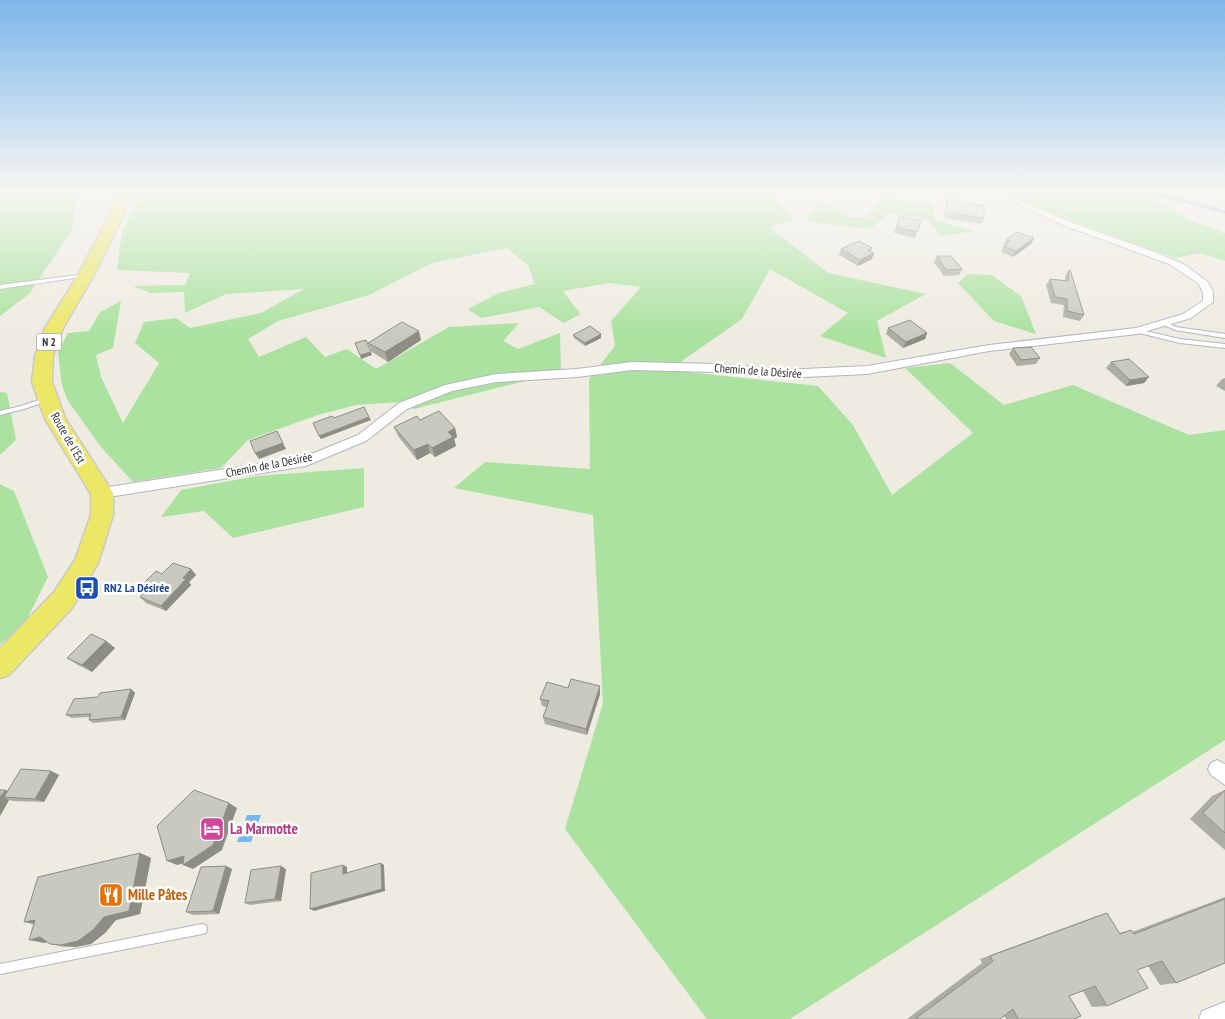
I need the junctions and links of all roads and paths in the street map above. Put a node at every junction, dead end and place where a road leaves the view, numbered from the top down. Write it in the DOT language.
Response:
graph roads {
  1 [pos="104,240"];
  2 [pos="1110,240"];
  3 [pos="86,275"];
  4 [pos="0,287"];
  5 [pos="1166,324"];
  6 [pos="1137,331"];
  7 [pos="1225,336"];
  8 [pos="1225,346"];
  9 [pos="48,399"];
  10 [pos="0,413"];
  11 [pos="102,493"];
  12 [pos="0,666"];
  13 [pos="202,929"];
  14 [pos="0,969"];
  15 [pos="1225,1013"];
  16 [pos="1210,1019"];
  1 -- 3 [label="main road, Route de l'Est / N 2"];
  2 -- 5 [label="street, Chemin de la Désirée"];
  3 -- 4 [label="lane"];
  3 -- 9 [label="main road, Route de l'Est / N 2"];
  5 -- 6 [label="street, Chemin de la Désirée"];
  5 -- 7 [label="lane"];
  6 -- 8 [label="lane"];
  6 -- 11 [label="street, Chemin de la Désirée"];
  9 -- 10 [label="lane"];
  9 -- 11 [label="main road, Route de l'Est / N 2"];
  11 -- 12 [label="main road"];
  13 -- 14 [label="lane"];
  15 -- 16 [label="street"];
}
